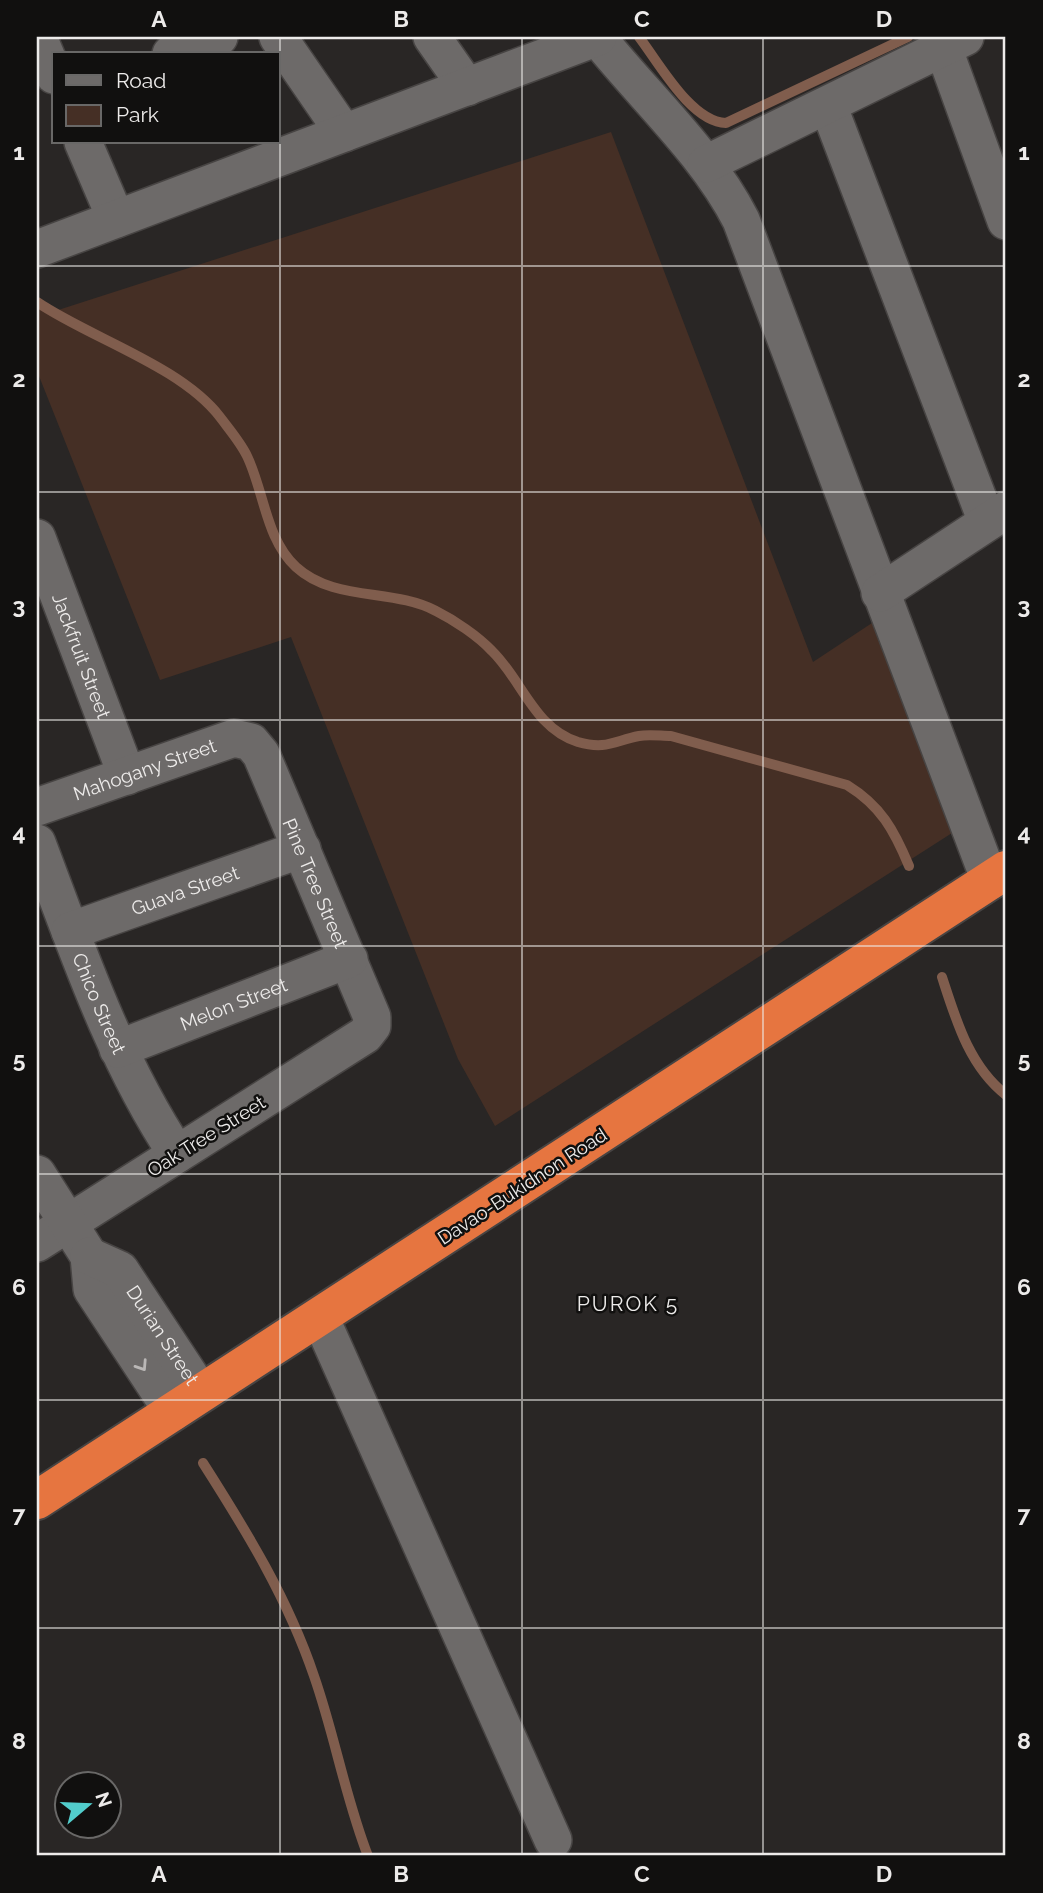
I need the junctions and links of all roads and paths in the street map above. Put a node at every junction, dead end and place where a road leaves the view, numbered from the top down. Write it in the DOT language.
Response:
graph roads {
  1 [pos="38,37"];
  2 [pos="219,37"];
  3 [pos="278,37"];
  4 [pos="432,37"];
  5 [pos="598,37"];
  6 [pos="954,42"];
  7 [pos="176,52"];
  8 [pos="52,70"];
  9 [pos="467,87"];
  10 [pos="828,106"];
  11 [pos="344,133"];
  12 [pos="84,144"];
  13 [pos="706,163"];
  14 [pos="116,219"];
  15 [pos="1006,220"];
  16 [pos="37,249"];
  17 [pos="997,516"];
  18 [pos="37,538"];
  19 [pos="880,593"];
  20 [pos="251,742"];
  21 [pos="127,776"];
  22 [pos="37,807"];
  23 [pos="37,843"];
  24 [pos="302,849"];
  25 [pos="998,876"];
  26 [pos="70,931"];
  27 [pos="349,960"];
  28 [pos="372,1026"];
  29 [pos="118,1049"];
  30 [pos="177,1154"];
  31 [pos="37,1174"];
  32 [pos="68,1223"];
  33 [pos="37,1243"];
  34 [pos="320,1317"];
  35 [pos="187,1403"];
  36 [pos="37,1500"];
  37 [pos="554,1840"];
  1 -- 8 [label="street"];
  2 -- 7 [label="street"];
  3 -- 11 [label="street"];
  4 -- 9 [label="street"];
  5 -- 9 [label="street"];
  5 -- 13 [label="street"];
  6 -- 10 [label="street"];
  6 -- 15 [label="street"];
  9 -- 11 [label="street"];
  10 -- 13 [label="street"];
  10 -- 17 [label="street"];
  11 -- 14 [label="street"];
  12 -- 14 [label="street"];
  13 -- 19 [label="street"];
  14 -- 16 [label="street"];
  17 -- 19 [label="street"];
  18 -- 21 [label="street, Jackfruit Street"];
  19 -- 25 [label="street"];
  20 -- 21 [label="street, Mahogany Street"];
  20 -- 24 [label="street, Pine Tree Street"];
  21 -- 22 [label="street, Mahogany Street"];
  23 -- 26 [label="street, Chico Street"];
  24 -- 26 [label="street, Guava Street"];
  24 -- 27 [label="street, Pine Tree Street"];
  25 -- 34 [label="highway, Davao-Bukidnon Road"];
  26 -- 29 [label="street, Chico Street"];
  27 -- 28 [label="street, Pine Tree Street"];
  27 -- 29 [label="street, Melon Street"];
  28 -- 30 [label="street, Oak Tree Street"];
  29 -- 30 [label="street, Chico Street"];
  30 -- 32 [label="street, Oak Tree Street"];
  31 -- 32 [label="street, Durian Street"];
  32 -- 33 [label="street, Oak Tree Street"];
  32 -- 35 [label="street, Durian Street"];
  34 -- 35 [label="highway, Davao-Bukidnon Road"];
  34 -- 37 [label="street"];
  35 -- 36 [label="highway, Davao-Bukidnon Road"];
}
